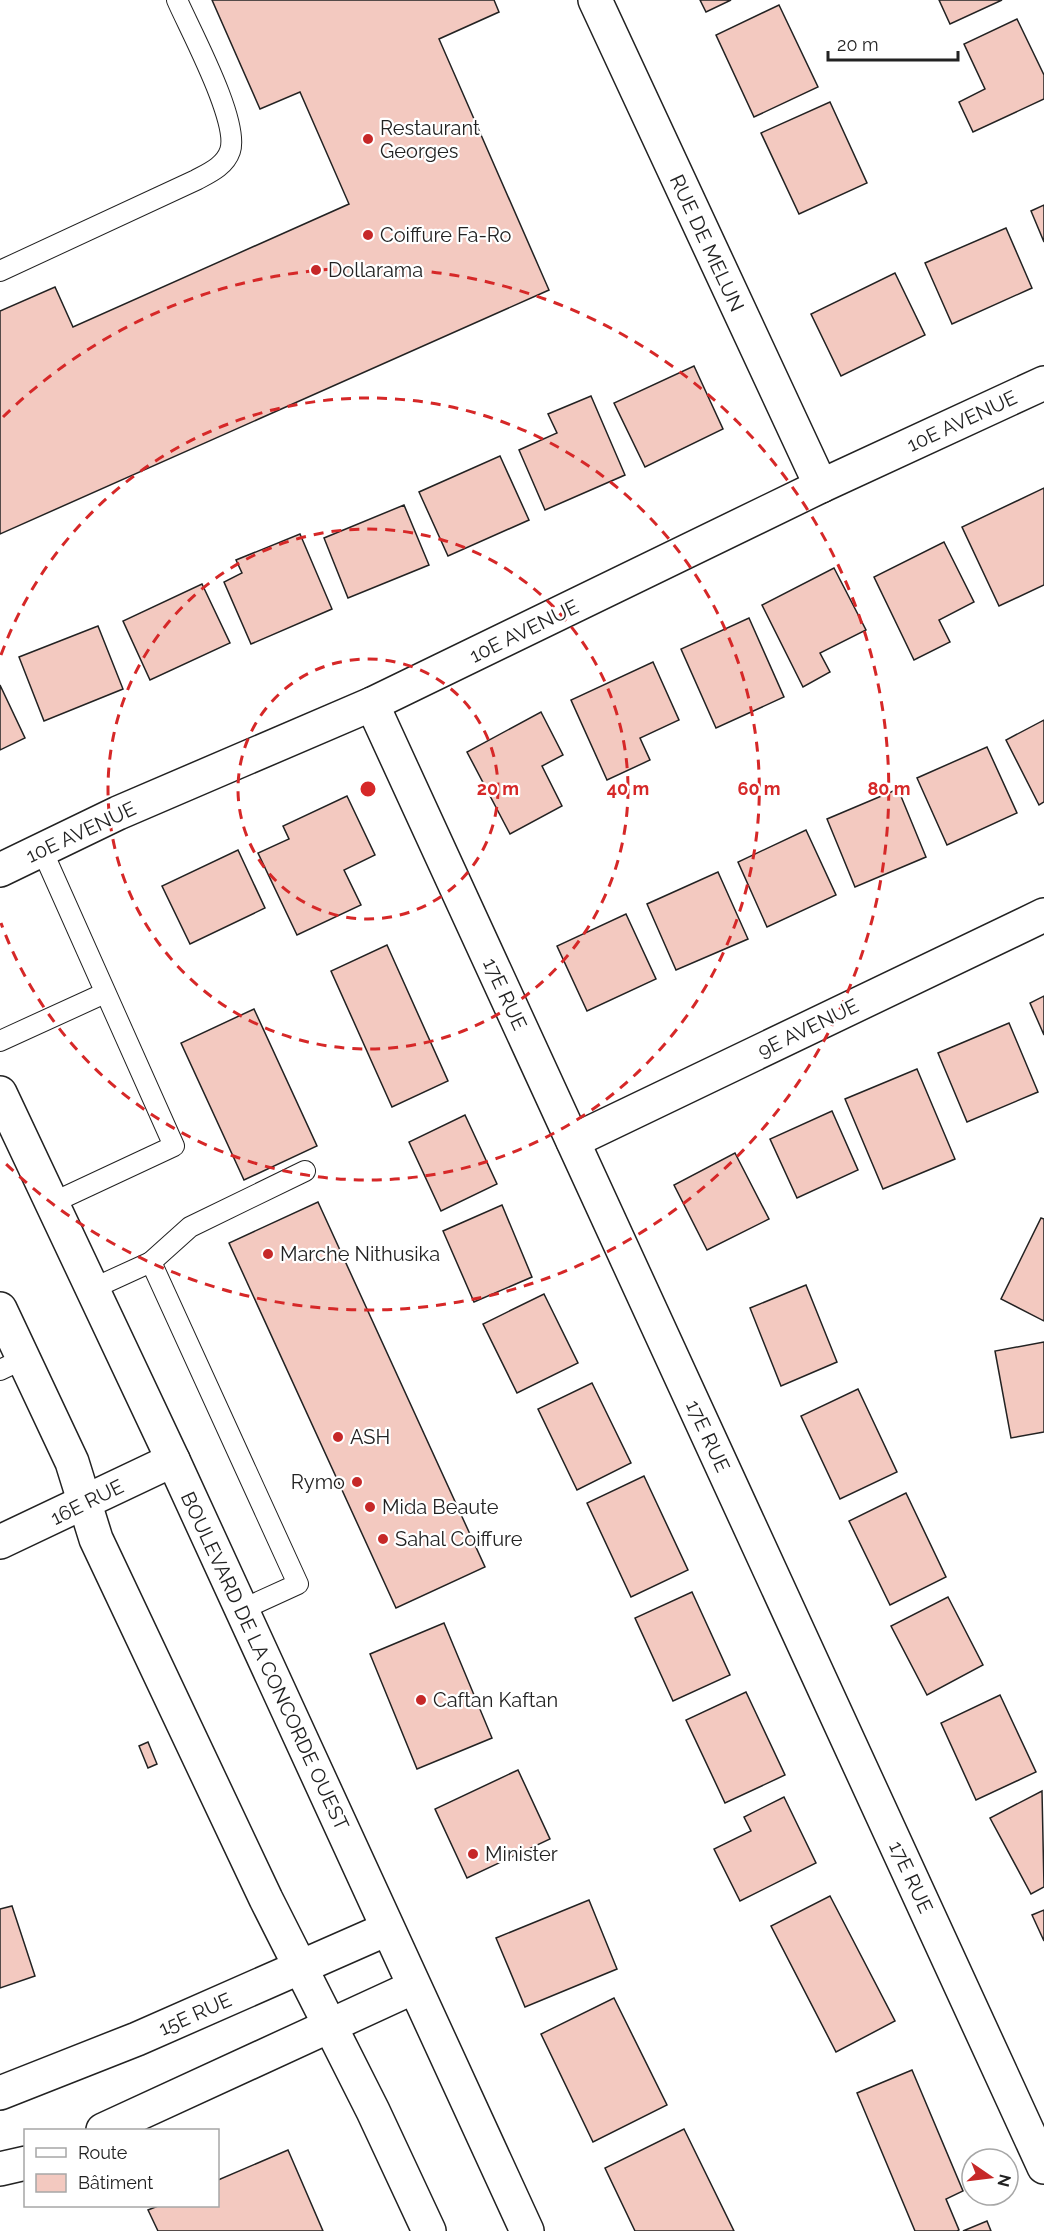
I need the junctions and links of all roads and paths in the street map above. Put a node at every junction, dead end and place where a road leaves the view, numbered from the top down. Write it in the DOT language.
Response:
graph roads {
  1 [pos="177,0"];
  2 [pos="595,0"];
  3 [pos="0,271"];
  4 [pos="1044,383"];
  5 [pos="821,486"];
  6 [pos="372,704"];
  7 [pos="42,850"];
  8 [pos="0,870"];
  9 [pos="1044,915"];
  10 [pos="105,993"];
  11 [pos="0,1041"];
  12 [pos="0,1093"];
  13 [pos="573,1141"];
  14 [pos="305,1171"];
  15 [pos="52,1203"];
  16 [pos="151,1262"];
  17 [pos="92,1289"];
  18 [pos="0,1309"];
  19 [pos="11,1364"];
  20 [pos="173,1460"];
  21 [pos="84,1503"];
  22 [pos="0,1542"];
  23 [pos="241,1610"];
  24 [pos="387,1929"];
  25 [pos="301,1967"];
  26 [pos="414,1987"];
  27 [pos="330,2028"];
  28 [pos="0,2093"];
  29 [pos="105,2129"];
  30 [pos="24,2163"];
  31 [pos="1044,2167"];
  32 [pos="0,2169"];
  33 [pos="429,2231"];
  34 [pos="527,2231"];
  1 -- 3 [label="lane"];
  2 -- 5 [label="street, RUE DE MELUN"];
  4 -- 5 [label="street, 10E AVENUE"];
  5 -- 6 [label="street, 10E AVENUE"];
  6 -- 7 [label="street, 10E AVENUE"];
  6 -- 13 [label="street, 17E RUE"];
  7 -- 8 [label="street, 10E AVENUE"];
  7 -- 10 [label="lane"];
  9 -- 13 [label="street, 9E AVENUE"];
  10 -- 11 [label="lane"];
  10 -- 15 [label="lane"];
  12 -- 15 [label="street, BOULEVARD DE LA CONCORDE OUEST"];
  13 -- 31 [label="street, 17E RUE"];
  14 -- 16 [label="lane"];
  15 -- 17 [label="street, BOULEVARD DE LA CONCORDE OUEST"];
  16 -- 17 [label="lane"];
  16 -- 23 [label="lane"];
  17 -- 20 [label="street, BOULEVARD DE LA CONCORDE OUEST"];
  18 -- 19 [label="street"];
  19 -- 21 [label="street"];
  20 -- 21 [label="street, 16E RUE"];
  20 -- 23 [label="street, BOULEVARD DE LA CONCORDE OUEST"];
  21 -- 22 [label="street, 16E RUE"];
  21 -- 25 [label="street"];
  23 -- 24 [label="street, BOULEVARD DE LA CONCORDE OUEST"];
  24 -- 25 [label="street, 15E RUE"];
  24 -- 26 [label="street, BOULEVARD DE LA CONCORDE OUEST"];
  25 -- 27 [label="street"];
  25 -- 28 [label="street, 15E RUE"];
  26 -- 27 [label="street"];
  26 -- 34 [label="street, BOULEVARD DE LA CONCORDE OUEST"];
  27 -- 29 [label="street"];
  27 -- 33 [label="street"];
  30 -- 32 [label="street"];
}
